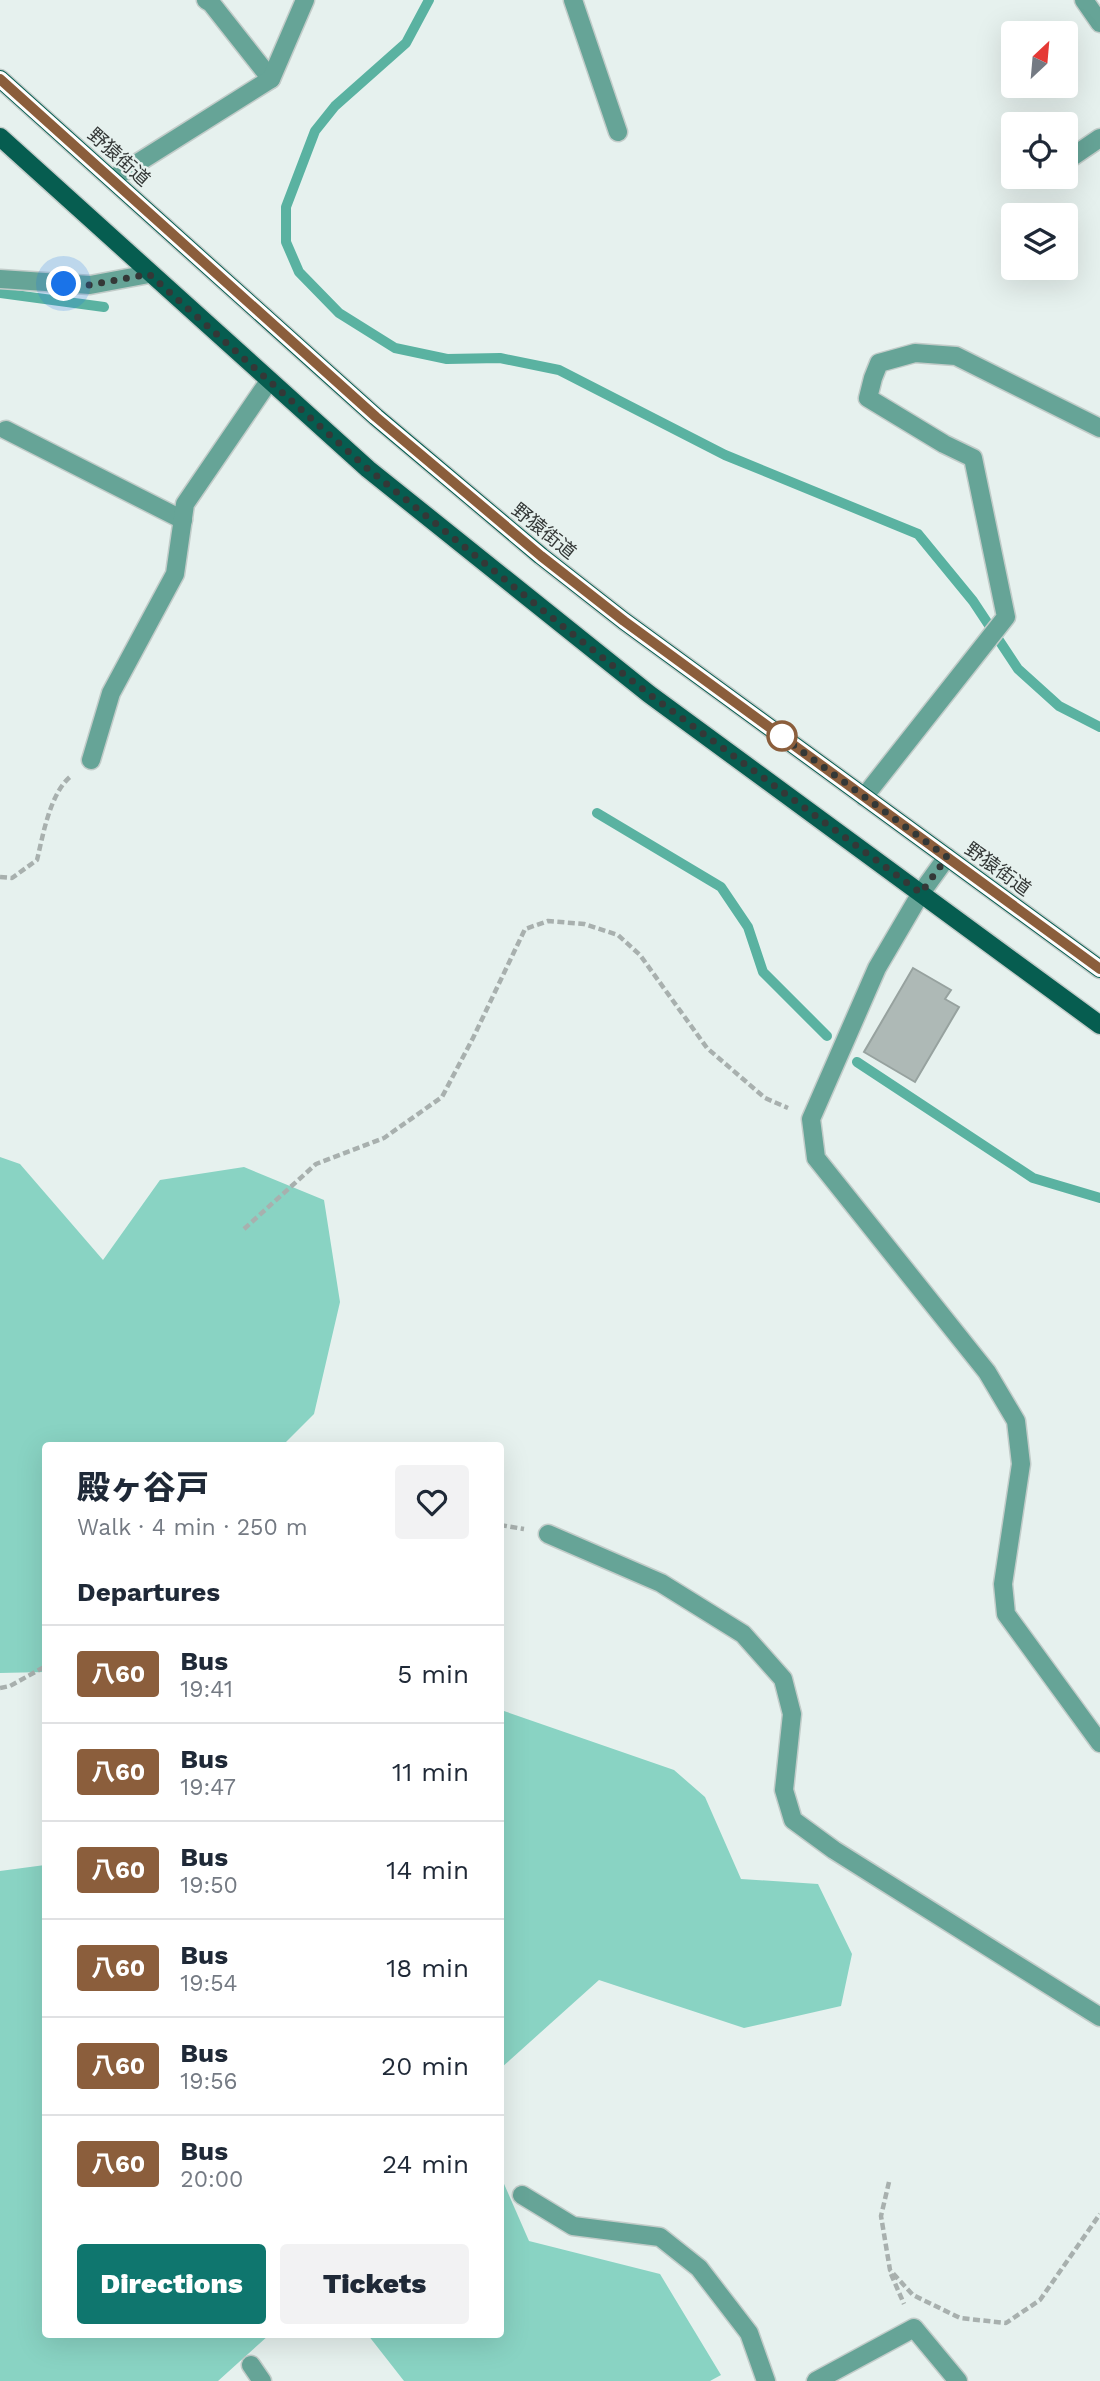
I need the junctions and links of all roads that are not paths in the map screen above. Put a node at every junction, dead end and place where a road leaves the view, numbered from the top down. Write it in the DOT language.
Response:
graph roads {
  1 [pos="206,0"];
  2 [pos="304,0"];
  3 [pos="573,0"];
  4 [pos="1084,0"];
  5 [pos="1100,23"];
  6 [pos="0,79"];
  7 [pos="271,79"];
  8 [pos="618,132"];
  9 [pos="0,137"];
  10 [pos="1100,138"];
  11 [pos="1078,153"];
  12 [pos="113,179"];
  13 [pos="149,274"];
  14 [pos="0,279"];
  15 [pos="269,381"];
  16 [pos="1100,428"];
  17 [pos="6,429"];
  18 [pos="183,520"];
  19 [pos="91,760"];
  20 [pos="864,797"];
  21 [pos="947,857"];
  22 [pos="921,893"];
  23 [pos="1100,969"];
  24 [pos="1100,1025"];
  25 [pos="548,1534"];
  26 [pos="1100,1743"];
  27 [pos="1100,2017"];
  28 [pos="522,2195"];
  29 [pos="251,2365"];
  30 [pos="262,2381"];
  31 [pos="766,2381"];
  32 [pos="816,2381"];
  33 [pos="958,2381"];
  1 -- 7 [label="street"];
  2 -- 7 [label="street"];
  3 -- 8 [label="street"];
  4 -- 5 [label="street"];
  6 -- 12 [label="main road, 野猿街道"];
  7 -- 12 [label="street"];
  9 -- 13 [label="main road"];
  10 -- 11 [label="street"];
  12 -- 20 [label="main road, 野猿街道"];
  13 -- 14 [label="street"];
  13 -- 15 [label="main road"];
  15 -- 18 [label="street"];
  15 -- 22 [label="main road"];
  16 -- 20 [label="street"];
  17 -- 18 [label="street"];
  18 -- 19 [label="street"];
  20 -- 21 [label="main road, 野猿街道"];
  21 -- 22 [label="street"];
  21 -- 23 [label="main road, 野猿街道"];
  22 -- 24 [label="main road"];
  22 -- 26 [label="street"];
  25 -- 27 [label="street"];
  28 -- 31 [label="street"];
  29 -- 30 [label="street"];
  32 -- 33 [label="street"];
}
